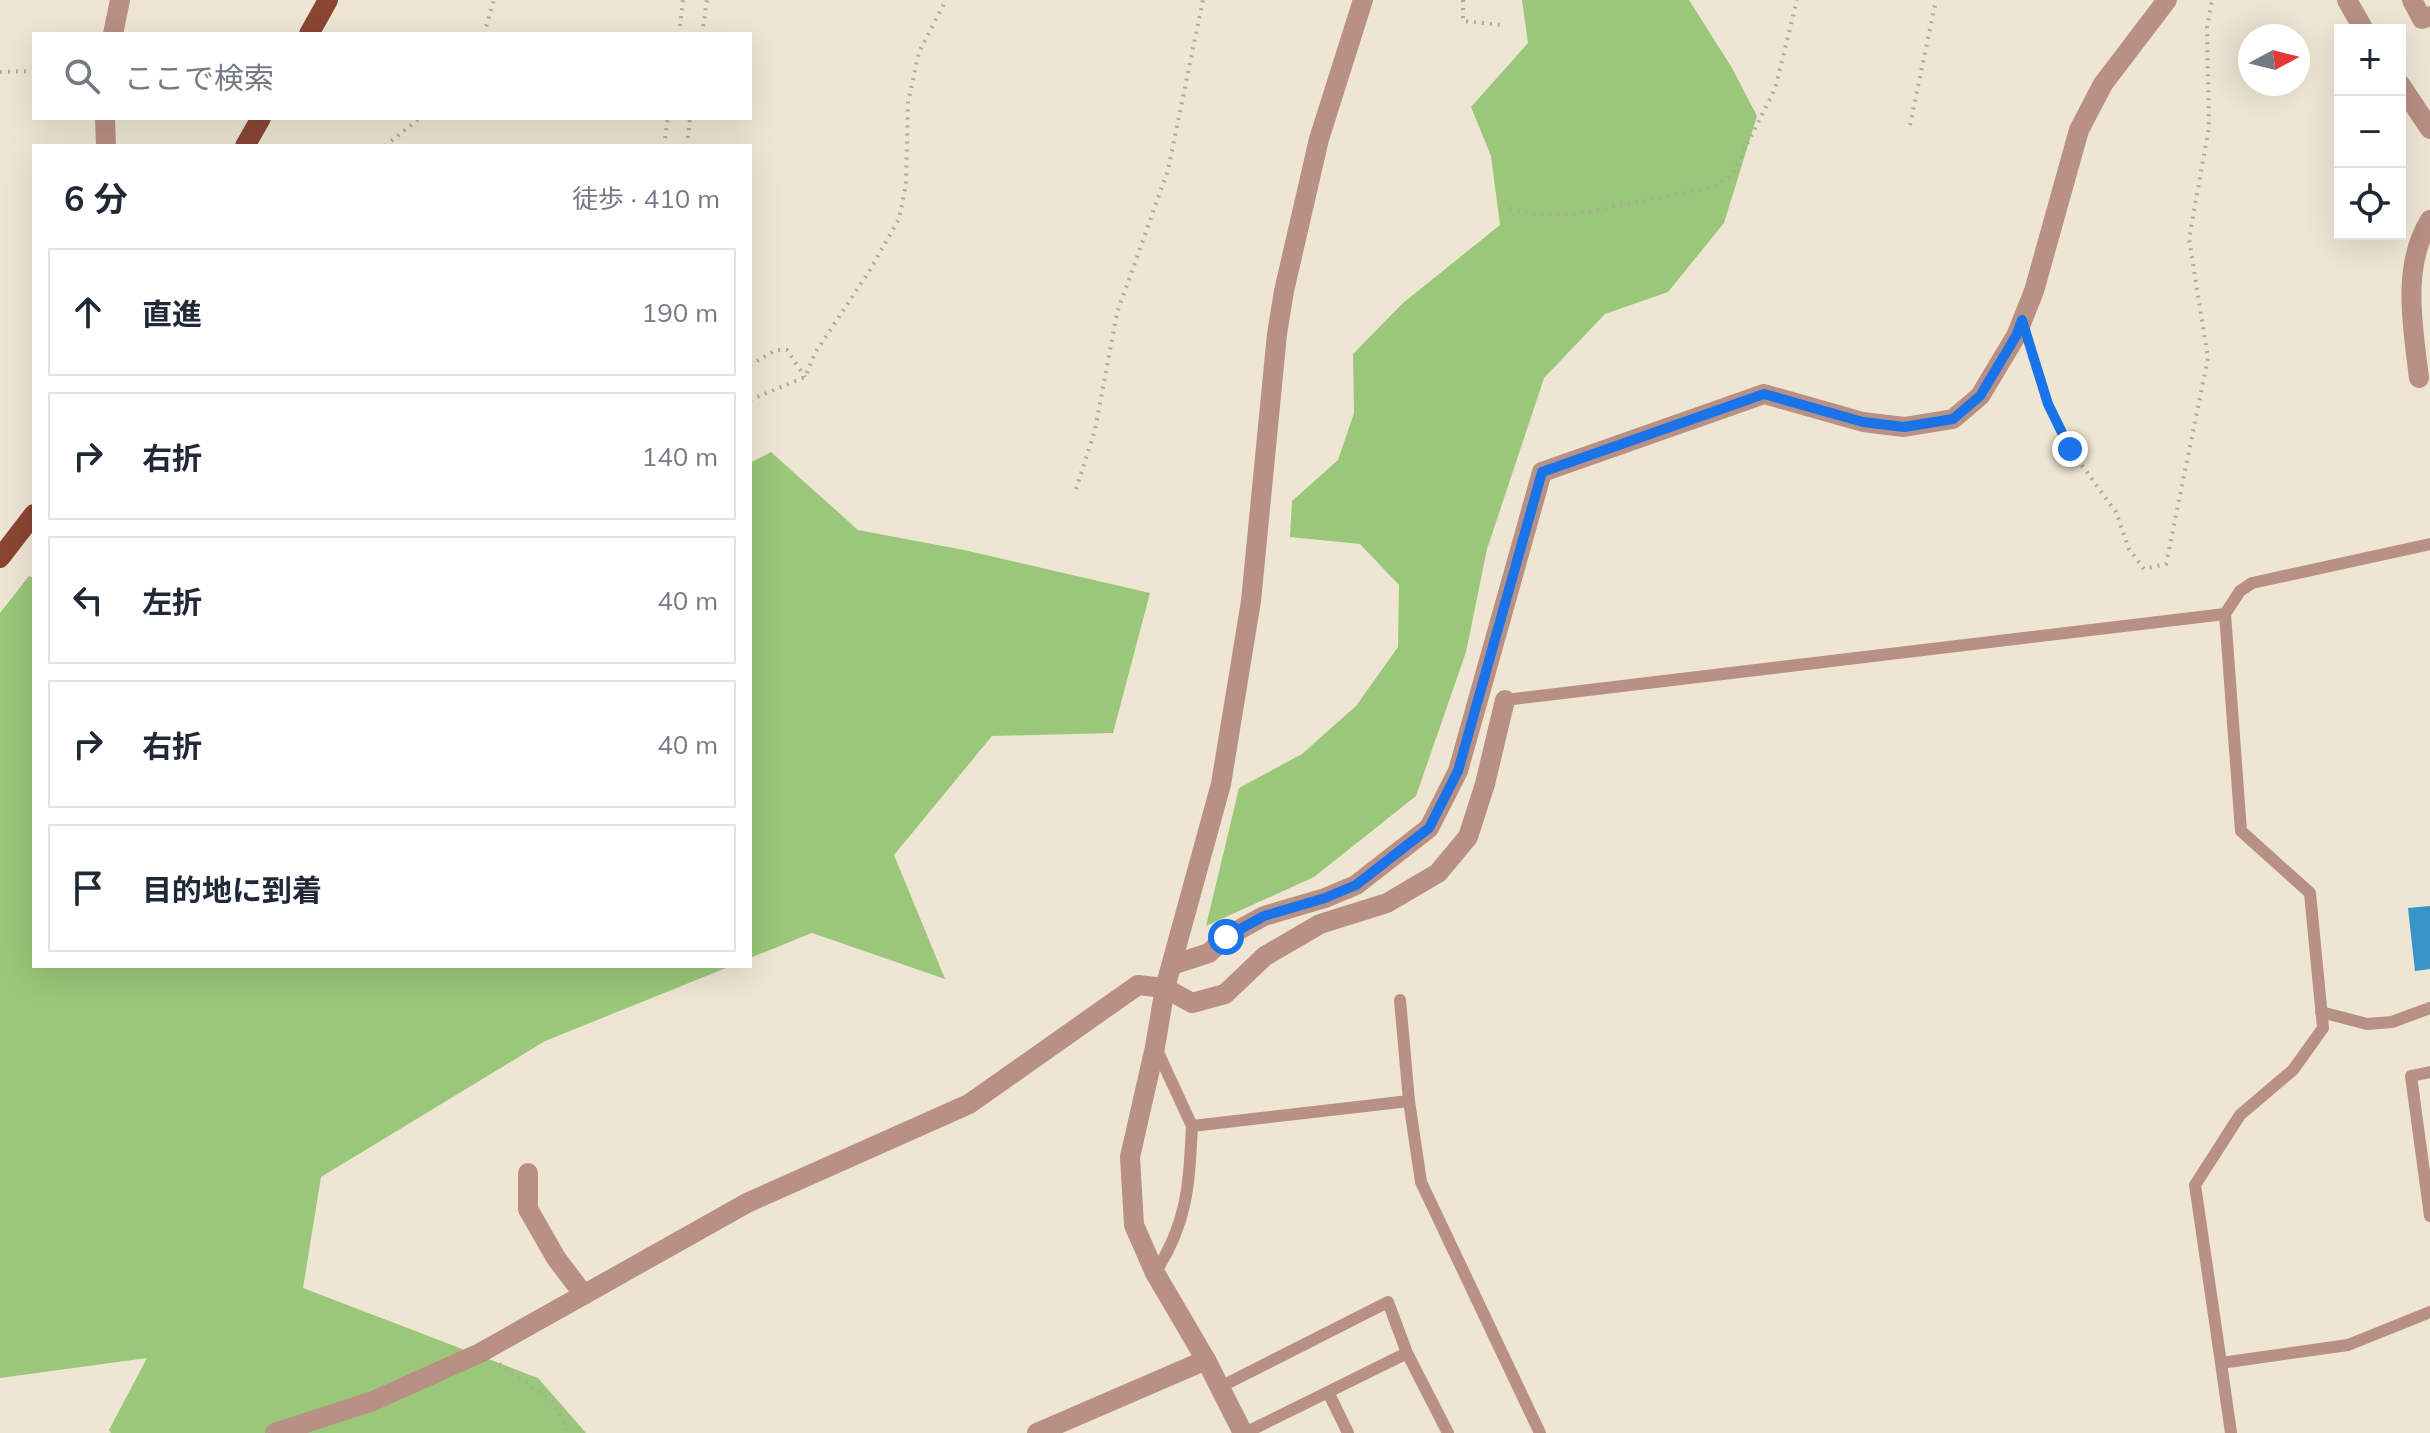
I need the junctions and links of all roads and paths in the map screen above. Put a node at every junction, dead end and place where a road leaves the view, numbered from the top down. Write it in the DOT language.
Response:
graph roads {
  1 [pos="120,0"];
  2 [pos="328,0"];
  3 [pos="494,0"];
  4 [pos="683,0"];
  5 [pos="707,0"];
  6 [pos="946,0"];
  7 [pos="1203,0"];
  8 [pos="1363,0"];
  9 [pos="1463,0"];
  10 [pos="1797,0"];
  11 [pos="1936,0"];
  12 [pos="2167,0"];
  13 [pos="2212,0"];
  14 [pos="2347,0"];
  15 [pos="2412,0"];
  16 [pos="2430,16"];
  17 [pos="2361,24"];
  18 [pos="1502,25"];
  19 [pos="113,32"];
  20 [pos="310,32"];
  21 [pos="485,32"];
  22 [pos="679,32"];
  23 [pos="702,32"];
  24 [pos="32,71"];
  25 [pos="0,72"];
  26 [pos="2406,93"];
  27 [pos="105,120"];
  28 [pos="260,120"];
  29 [pos="418,120"];
  30 [pos="668,120"];
  31 [pos="690,120"];
  32 [pos="1910,125"];
  33 [pos="2430,129"];
  34 [pos="106,144"];
  35 [pos="246,144"];
  36 [pos="388,144"];
  37 [pos="664,144"];
  38 [pos="687,144"];
  39 [pos="1510,208"];
  40 [pos="2430,220"];
  41 [pos="2022,320"];
  42 [pos="752,364"];
  43 [pos="805,377"];
  44 [pos="2419,378"];
  45 [pos="752,399"];
  46 [pos="1076,489"];
  47 [pos="32,517"];
  48 [pos="2430,544"];
  49 [pos="0,558"];
  50 [pos="2225,614"];
  51 [pos="1505,700"];
  52 [pos="1172,965"];
  53 [pos="1165,988"];
  54 [pos="1400,1000"];
  55 [pos="2430,1008"];
  56 [pos="2321,1012"];
  57 [pos="1155,1047"];
  58 [pos="2430,1072"];
  59 [pos="1409,1101"];
  60 [pos="1192,1126"];
  61 [pos="528,1173"];
  62 [pos="2430,1216"];
  63 [pos="1155,1273"];
  64 [pos="584,1295"];
  65 [pos="2430,1312"];
  66 [pos="480,1353"];
  67 [pos="1407,1353"];
  68 [pos="1206,1360"];
  69 [pos="2221,1363"];
  70 [pos="1220,1387"];
  71 [pos="1328,1392"];
  72 [pos="275,1433"];
  73 [pos="569,1433"];
  74 [pos="1037,1433"];
  75 [pos="1244,1433"];
  76 [pos="1348,1433"];
  77 [pos="1448,1433"];
  78 [pos="1540,1433"];
  79 [pos="2231,1433"];
  1 -- 19 [label="street"];
  2 -- 20 [label="main road"];
  3 -- 21 [label="path"];
  4 -- 22 [label="path"];
  5 -- 23 [label="path"];
  6 -- 43 [label="path"];
  7 -- 46 [label="path"];
  8 -- 52 [label="street"];
  9 -- 18 [label="path"];
  10 -- 39 [label="path"];
  11 -- 32 [label="path"];
  12 -- 41 [label="street"];
  13 -- 41 [label="path"];
  14 -- 17 [label="street"];
  15 -- 16 [label="street"];
  24 -- 25 [label="path"];
  26 -- 33 [label="street"];
  27 -- 34 [label="street"];
  28 -- 35 [label="main road"];
  29 -- 36 [label="path"];
  30 -- 37 [label="path"];
  31 -- 38 [label="path"];
  40 -- 44 [label="street"];
  41 -- 52 [label="street"];
  42 -- 43 [label="path"];
  43 -- 45 [label="path"];
  47 -- 49 [label="main road"];
  48 -- 50 [label="lane"];
  50 -- 51 [label="lane"];
  50 -- 56 [label="lane"];
  51 -- 53 [label="street"];
  52 -- 53 [label="street"];
  53 -- 57 [label="street"];
  53 -- 64 [label="street"];
  54 -- 59 [label="lane"];
  55 -- 56 [label="lane"];
  56 -- 69 [label="lane"];
  57 -- 60 [label="lane"];
  57 -- 63 [label="street"];
  58 -- 62 [label="lane"];
  59 -- 60 [label="lane"];
  59 -- 78 [label="lane"];
  60 -- 63 [label="lane"];
  61 -- 64 [label="street"];
  63 -- 68 [label="street"];
  64 -- 66 [label="street"];
  65 -- 69 [label="lane"];
  66 -- 72 [label="street"];
  66 -- 73 [label="path"];
  67 -- 70 [label="lane"];
  67 -- 71 [label="lane"];
  67 -- 77 [label="lane"];
  68 -- 70 [label="street"];
  68 -- 74 [label="street"];
  69 -- 79 [label="lane"];
  70 -- 75 [label="street"];
  71 -- 75 [label="lane"];
  71 -- 76 [label="lane"];
}
